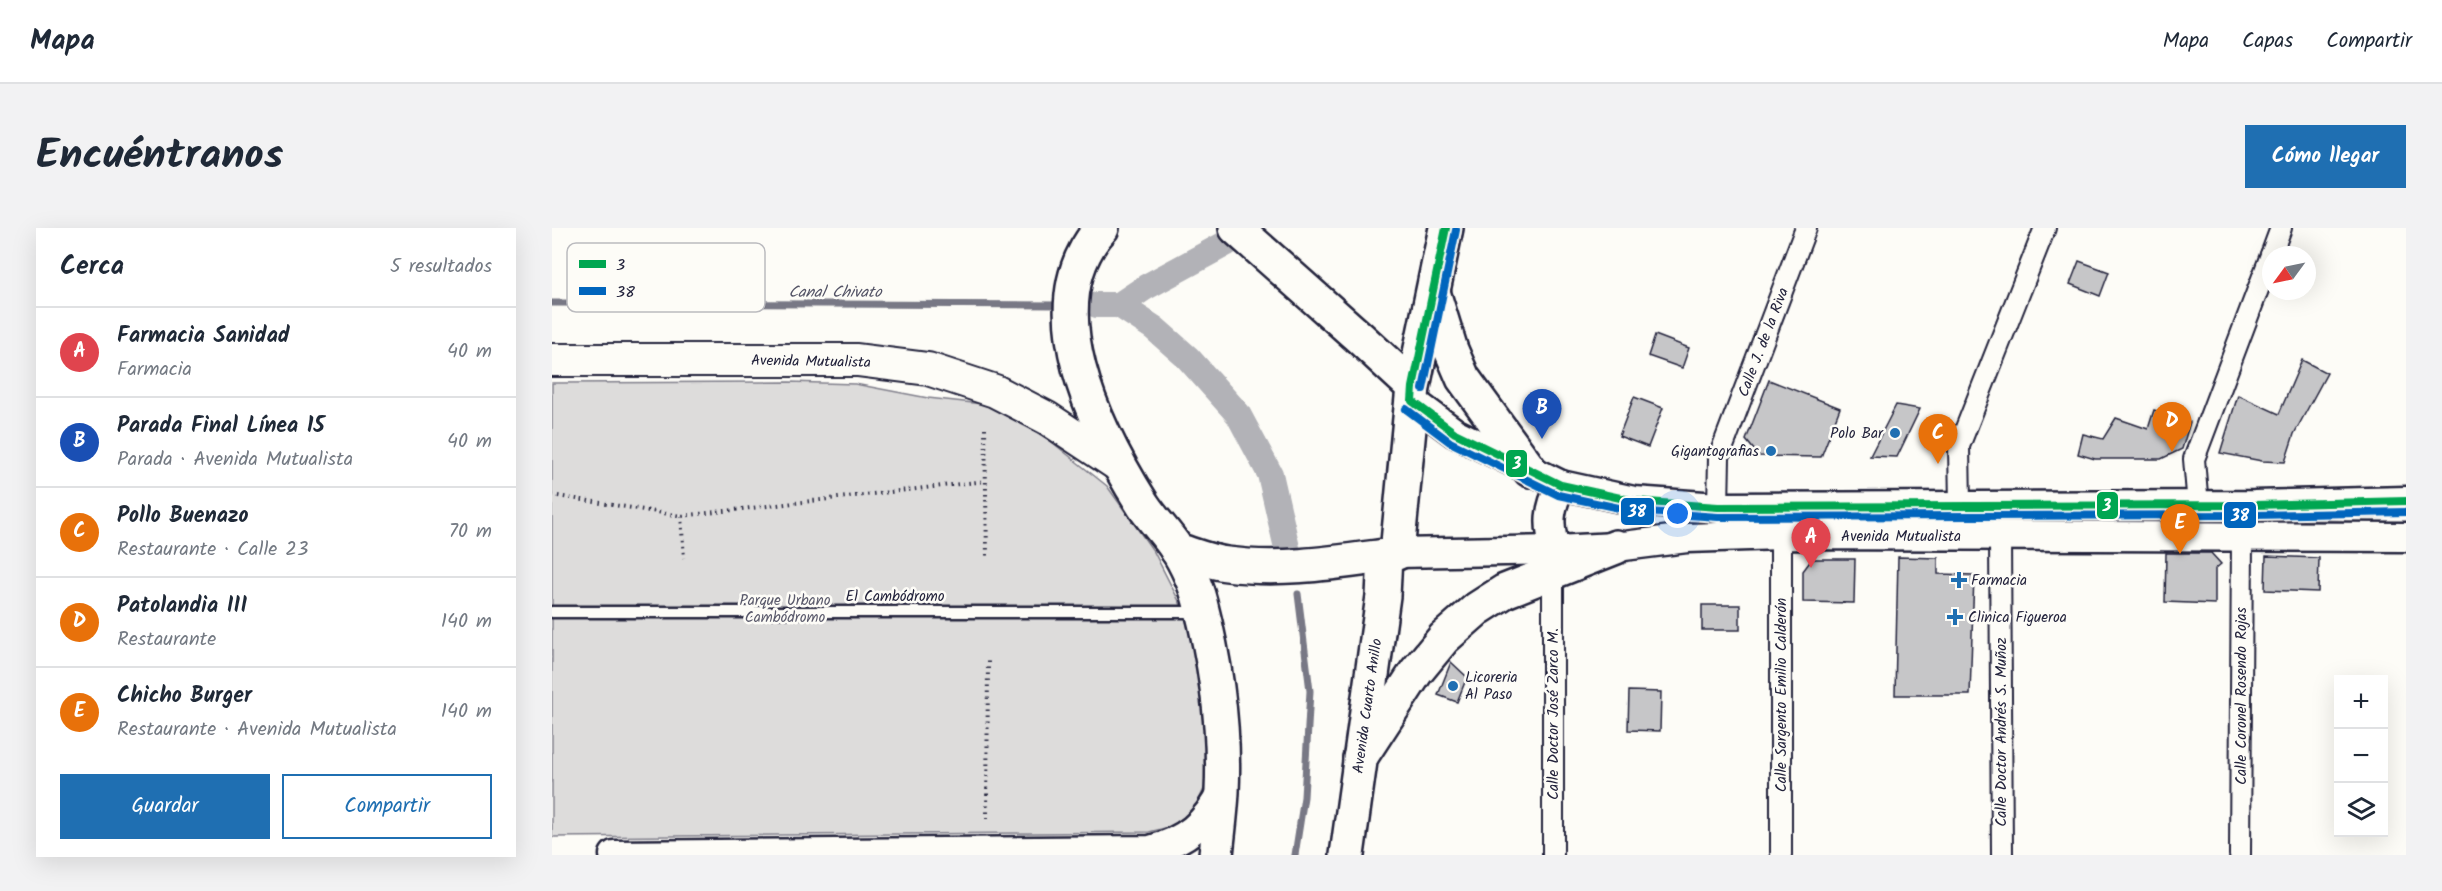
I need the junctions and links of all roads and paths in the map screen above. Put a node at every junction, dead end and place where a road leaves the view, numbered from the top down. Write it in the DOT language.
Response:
graph roads {
  1 [pos="1102,228"];
  2 [pos="1236,228"];
  3 [pos="1446,228"];
  4 [pos="1806,228"];
  5 [pos="2045,228"];
  6 [pos="2281,228"];
  7 [pos="2274,246"];
  8 [pos="2262,279"];
  9 [pos="1433,291"];
  10 [pos="552,360"];
  11 [pos="1412,394"];
  12 [pos="985,428"];
  13 [pos="1118,465"];
  14 [pos="1530,470"];
  15 [pos="986,481"];
  16 [pos="1561,485"];
  17 [pos="552,495"];
  18 [pos="2406,501"];
  19 [pos="1960,506"];
  20 [pos="2198,506"];
  21 [pos="1718,507"];
  22 [pos="681,516"];
  23 [pos="1781,535"];
  24 [pos="2000,536"];
  25 [pos="2406,537"];
  26 [pos="2242,538"];
  27 [pos="1616,547"];
  28 [pos="1177,550"];
  29 [pos="1391,555"];
  30 [pos="987,557"];
  31 [pos="684,558"];
  32 [pos="1554,562"];
  33 [pos="552,612"];
  34 [pos="1202,612"];
  35 [pos="988,658"];
  36 [pos="1360,758"];
  37 [pos="1222,791"];
  38 [pos="987,819"];
  39 [pos="1154,853"];
  40 [pos="614,855"];
  41 [pos="1216,855"];
  42 [pos="1347,855"];
  43 [pos="1553,855"];
  44 [pos="1781,855"];
  45 [pos="2002,855"];
  46 [pos="2240,855"];
  1 -- 13 [label="highway"];
  2 -- 11 [label="highway"];
  3 -- 9 [label="highway, Avenida Cuarto Anillo"];
  4 -- 21 [label="street, Calle J. de la Riva"];
  5 -- 19 [label="street"];
  6 -- 7 [label="street"];
  8 -- 20 [label="street"];
  9 -- 11 [label="highway, Avenida Cuarto Anillo"];
  9 -- 14 [label="highway"];
  10 -- 13 [label="main road, Avenida Mutualista"];
  11 -- 14 [label="main road, Avenida Mutualista"];
  11 -- 29 [label="highway, Avenida Cuarto Anillo"];
  12 -- 15 [label="path"];
  13 -- 28 [label="highway"];
  14 -- 16 [label="main road, Avenida Mutualista"];
  15 -- 22 [label="path"];
  15 -- 30 [label="path"];
  16 -- 21 [label="main road, Avenida Mutualista"];
  16 -- 32 [label="main road"];
  17 -- 22 [label="path"];
  18 -- 20 [label="main road, Avenida Mutualista"];
  19 -- 20 [label="main road, Avenida Mutualista"];
  19 -- 21 [label="main road, Avenida Mutualista"];
  22 -- 31 [label="path"];
  23 -- 24 [label="main road, Avenida Mutualista"];
  23 -- 27 [label="main road, Avenida Mutualista"];
  23 -- 44 [label="street, Calle Sargento Emilio Calderón"];
  24 -- 26 [label="main road, Avenida Mutualista"];
  24 -- 45 [label="street, Calle Doctor Andrés S. Muñoz"];
  25 -- 26 [label="main road, Avenida Mutualista"];
  26 -- 46 [label="street, Calle Coronel Rosendo Rojas"];
  27 -- 32 [label="highway"];
  28 -- 29 [label="highway"];
  28 -- 34 [label="highway"];
  29 -- 32 [label="main road"];
  29 -- 36 [label="highway, Avenida Cuarto Anillo"];
  32 -- 36 [label="highway"];
  32 -- 43 [label="street, Calle Doctor José Zarco M."];
  33 -- 34 [label="lane, El Cambódromo"];
  34 -- 37 [label="highway"];
  35 -- 38 [label="path"];
  36 -- 42 [label="highway, Avenida Cuarto Anillo"];
  37 -- 39 [label="main road"];
  37 -- 41 [label="highway"];
  39 -- 40 [label="main road"];
}
